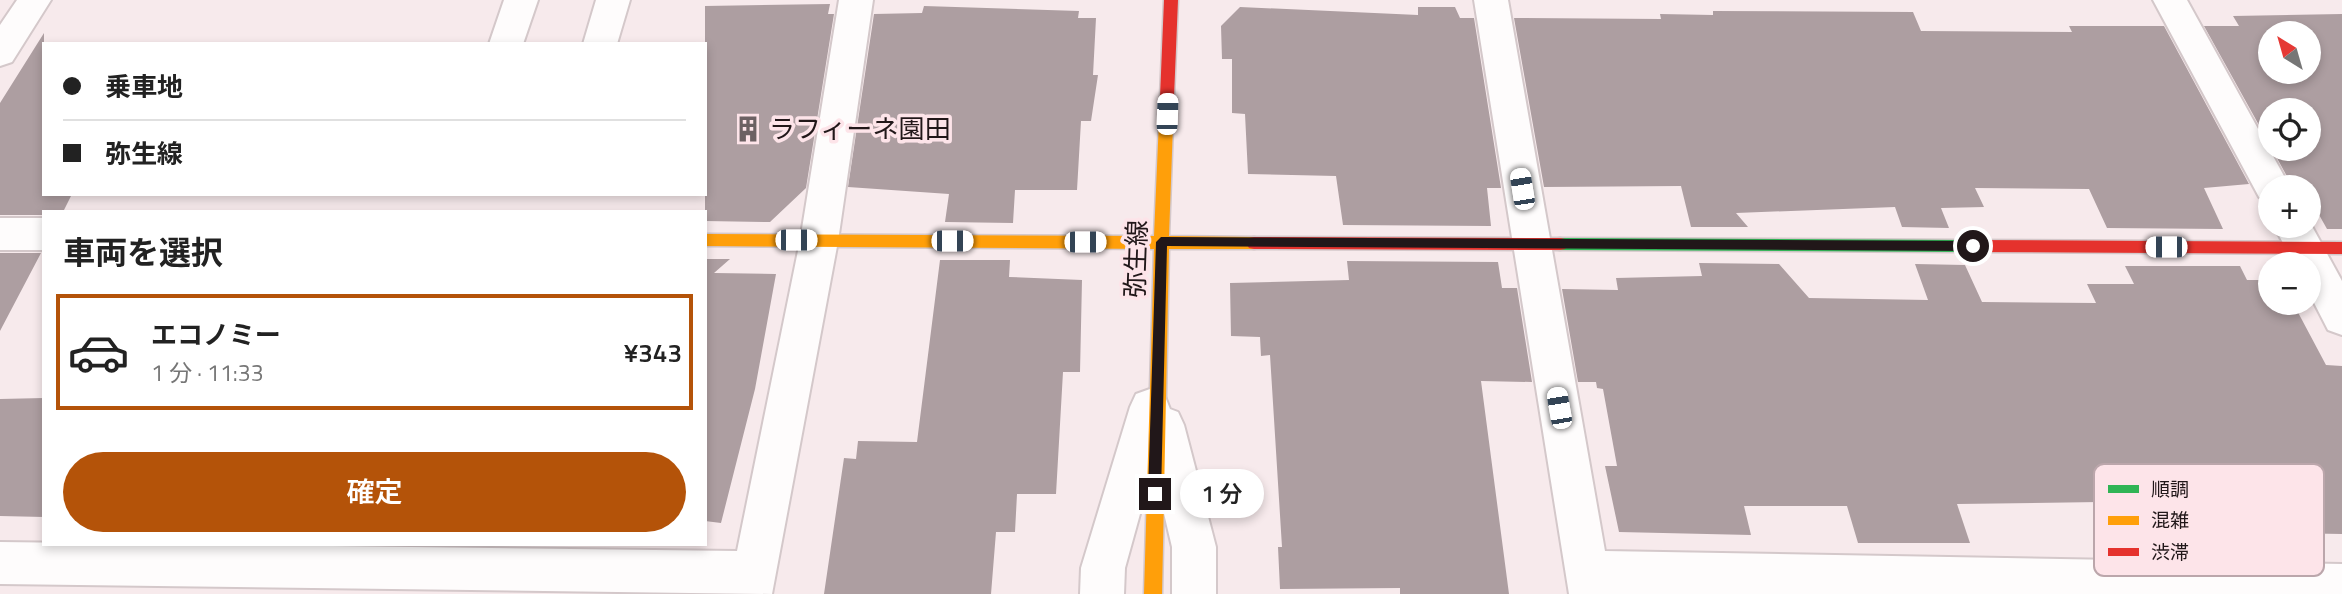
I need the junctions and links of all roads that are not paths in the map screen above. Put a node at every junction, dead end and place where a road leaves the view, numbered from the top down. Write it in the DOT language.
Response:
graph roads {
  1 [pos="34,0"];
  2 [pos="521,0"];
  3 [pos="613,0"];
  4 [pos="856,0"];
  5 [pos="1171,0"];
  6 [pos="1491,0"];
  7 [pos="2170,0"];
  8 [pos="507,42"];
  9 [pos="601,42"];
  10 [pos="0,53"];
  11 [pos="2265,175"];
  12 [pos="0,234"];
  13 [pos="42,234"];
  14 [pos="2258,237"];
  15 [pos="2300,238"];
  16 [pos="2303,238"];
  17 [pos="707,240"];
  18 [pos="819,241"];
  19 [pos="1161,242"];
  20 [pos="1530,243"];
  21 [pos="2342,248"];
  22 [pos="2342,318"];
  23 [pos="1156,388"];
  24 [pos="0,563"];
  25 [pos="752,583"];
  26 [pos="1589,583"];
  27 [pos="2342,585"];
  28 [pos="1102,594"];
  29 [pos="1153,594"];
  30 [pos="1194,594"];
  1 -- 10 [label="street"];
  2 -- 8 [label="street"];
  3 -- 9 [label="street"];
  4 -- 18 [label="street"];
  5 -- 19 [label="street, 弥生線"];
  6 -- 20 [label="street"];
  7 -- 11 [label="street"];
  12 -- 13 [label="street"];
  14 -- 20 [label="street"];
  15 -- 22 [label="street"];
  16 -- 21 [label="street"];
  17 -- 18 [label="street"];
  18 -- 19 [label="street"];
  18 -- 25 [label="street"];
  19 -- 20 [label="street"];
  19 -- 23 [label="street, 弥生線"];
  20 -- 26 [label="street"];
  23 -- 28 [label="street"];
  23 -- 29 [label="street, 弥生線"];
  23 -- 30 [label="street"];
  24 -- 25 [label="street"];
  26 -- 27 [label="street"];
}
